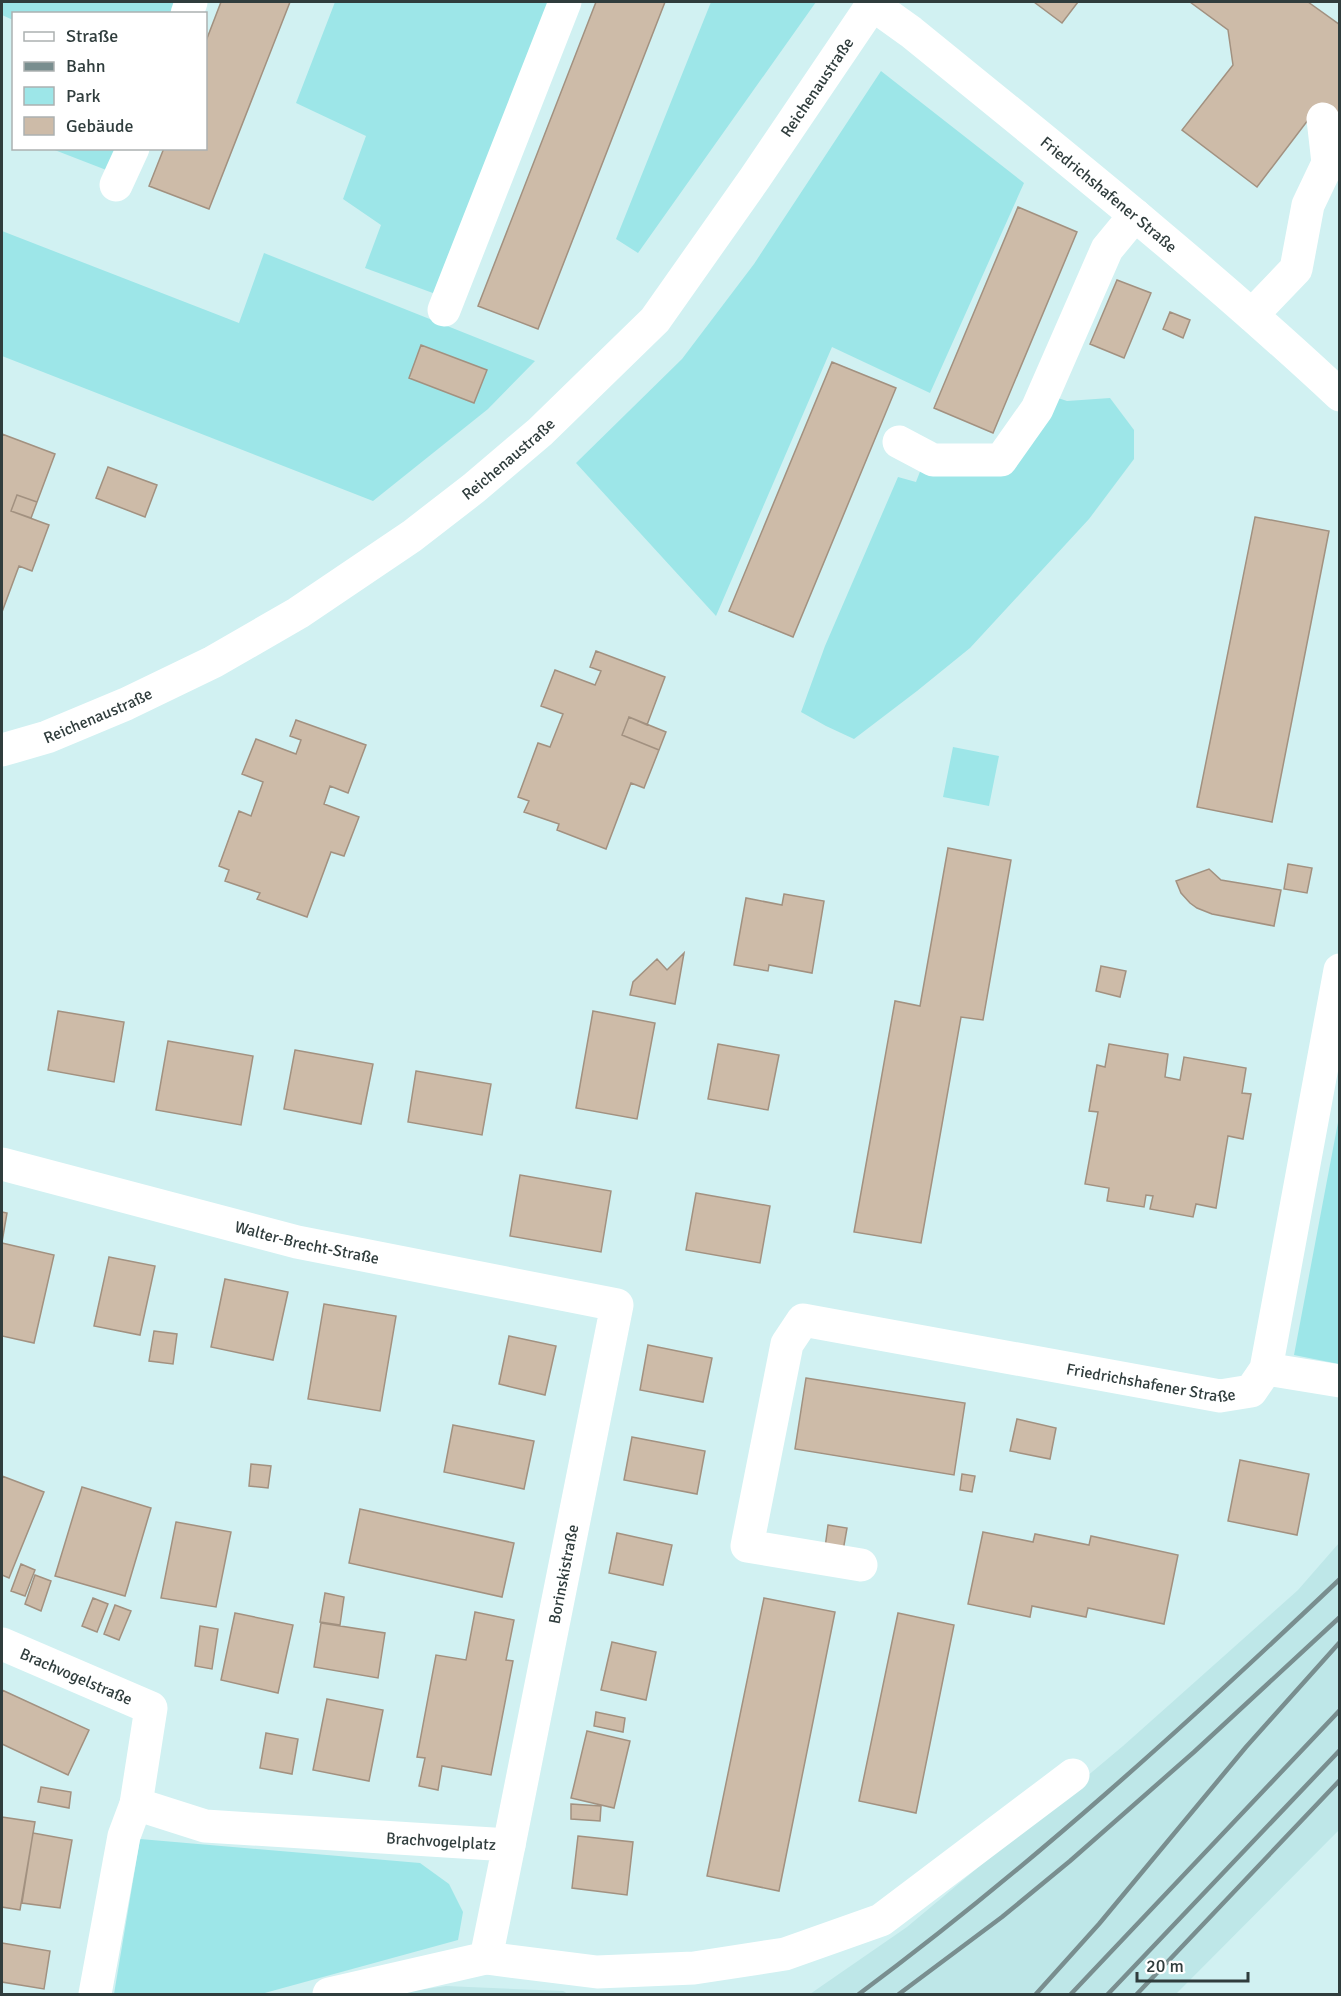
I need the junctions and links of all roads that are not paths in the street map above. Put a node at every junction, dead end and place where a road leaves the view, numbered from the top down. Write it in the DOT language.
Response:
graph roads {
  1 [pos="565,2"];
  2 [pos="873,3"];
  3 [pos="1323,119"];
  4 [pos="132,150"];
  5 [pos="116,185"];
  6 [pos="1136,215"];
  7 [pos="444,310"];
  8 [pos="1252,315"];
  9 [pos="1340,395"];
  10 [pos="899,442"];
  11 [pos="2,750"];
  12 [pos="1340,970"];
  13 [pos="2,1164"];
  14 [pos="617,1305"];
  15 [pos="1266,1368"];
  16 [pos="1340,1381"];
  17 [pos="861,1565"];
  18 [pos="2,1644"];
  19 [pos="1073,1775"];
  20 [pos="136,1804"];
  21 [pos="509,1845"];
  22 [pos="486,1958"];
  23 [pos="95,1995"];
  24 [pos="328,1995"];
  1 -- 7 [label="street"];
  2 -- 6 [label="street, Friedrichshafener Straße"];
  2 -- 11 [label="street, Reichenaustraße"];
  3 -- 8 [label="street"];
  4 -- 5 [label="street"];
  6 -- 8 [label="street, Friedrichshafener Straße"];
  6 -- 10 [label="street"];
  8 -- 9 [label="street, Friedrichshafener Straße"];
  12 -- 15 [label="street, Friedrichshafener Straße"];
  13 -- 14 [label="street, Walter-Brecht-Straße"];
  14 -- 21 [label="street, Borinskistraße"];
  15 -- 16 [label="street"];
  15 -- 17 [label="street, Friedrichshafener Straße"];
  18 -- 20 [label="street, Brachvogelstraße"];
  19 -- 22 [label="street"];
  20 -- 21 [label="street, Brachvogelplatz"];
  20 -- 23 [label="street"];
  21 -- 22 [label="street, Brachvogelplatz"];
  22 -- 24 [label="street"];
}
